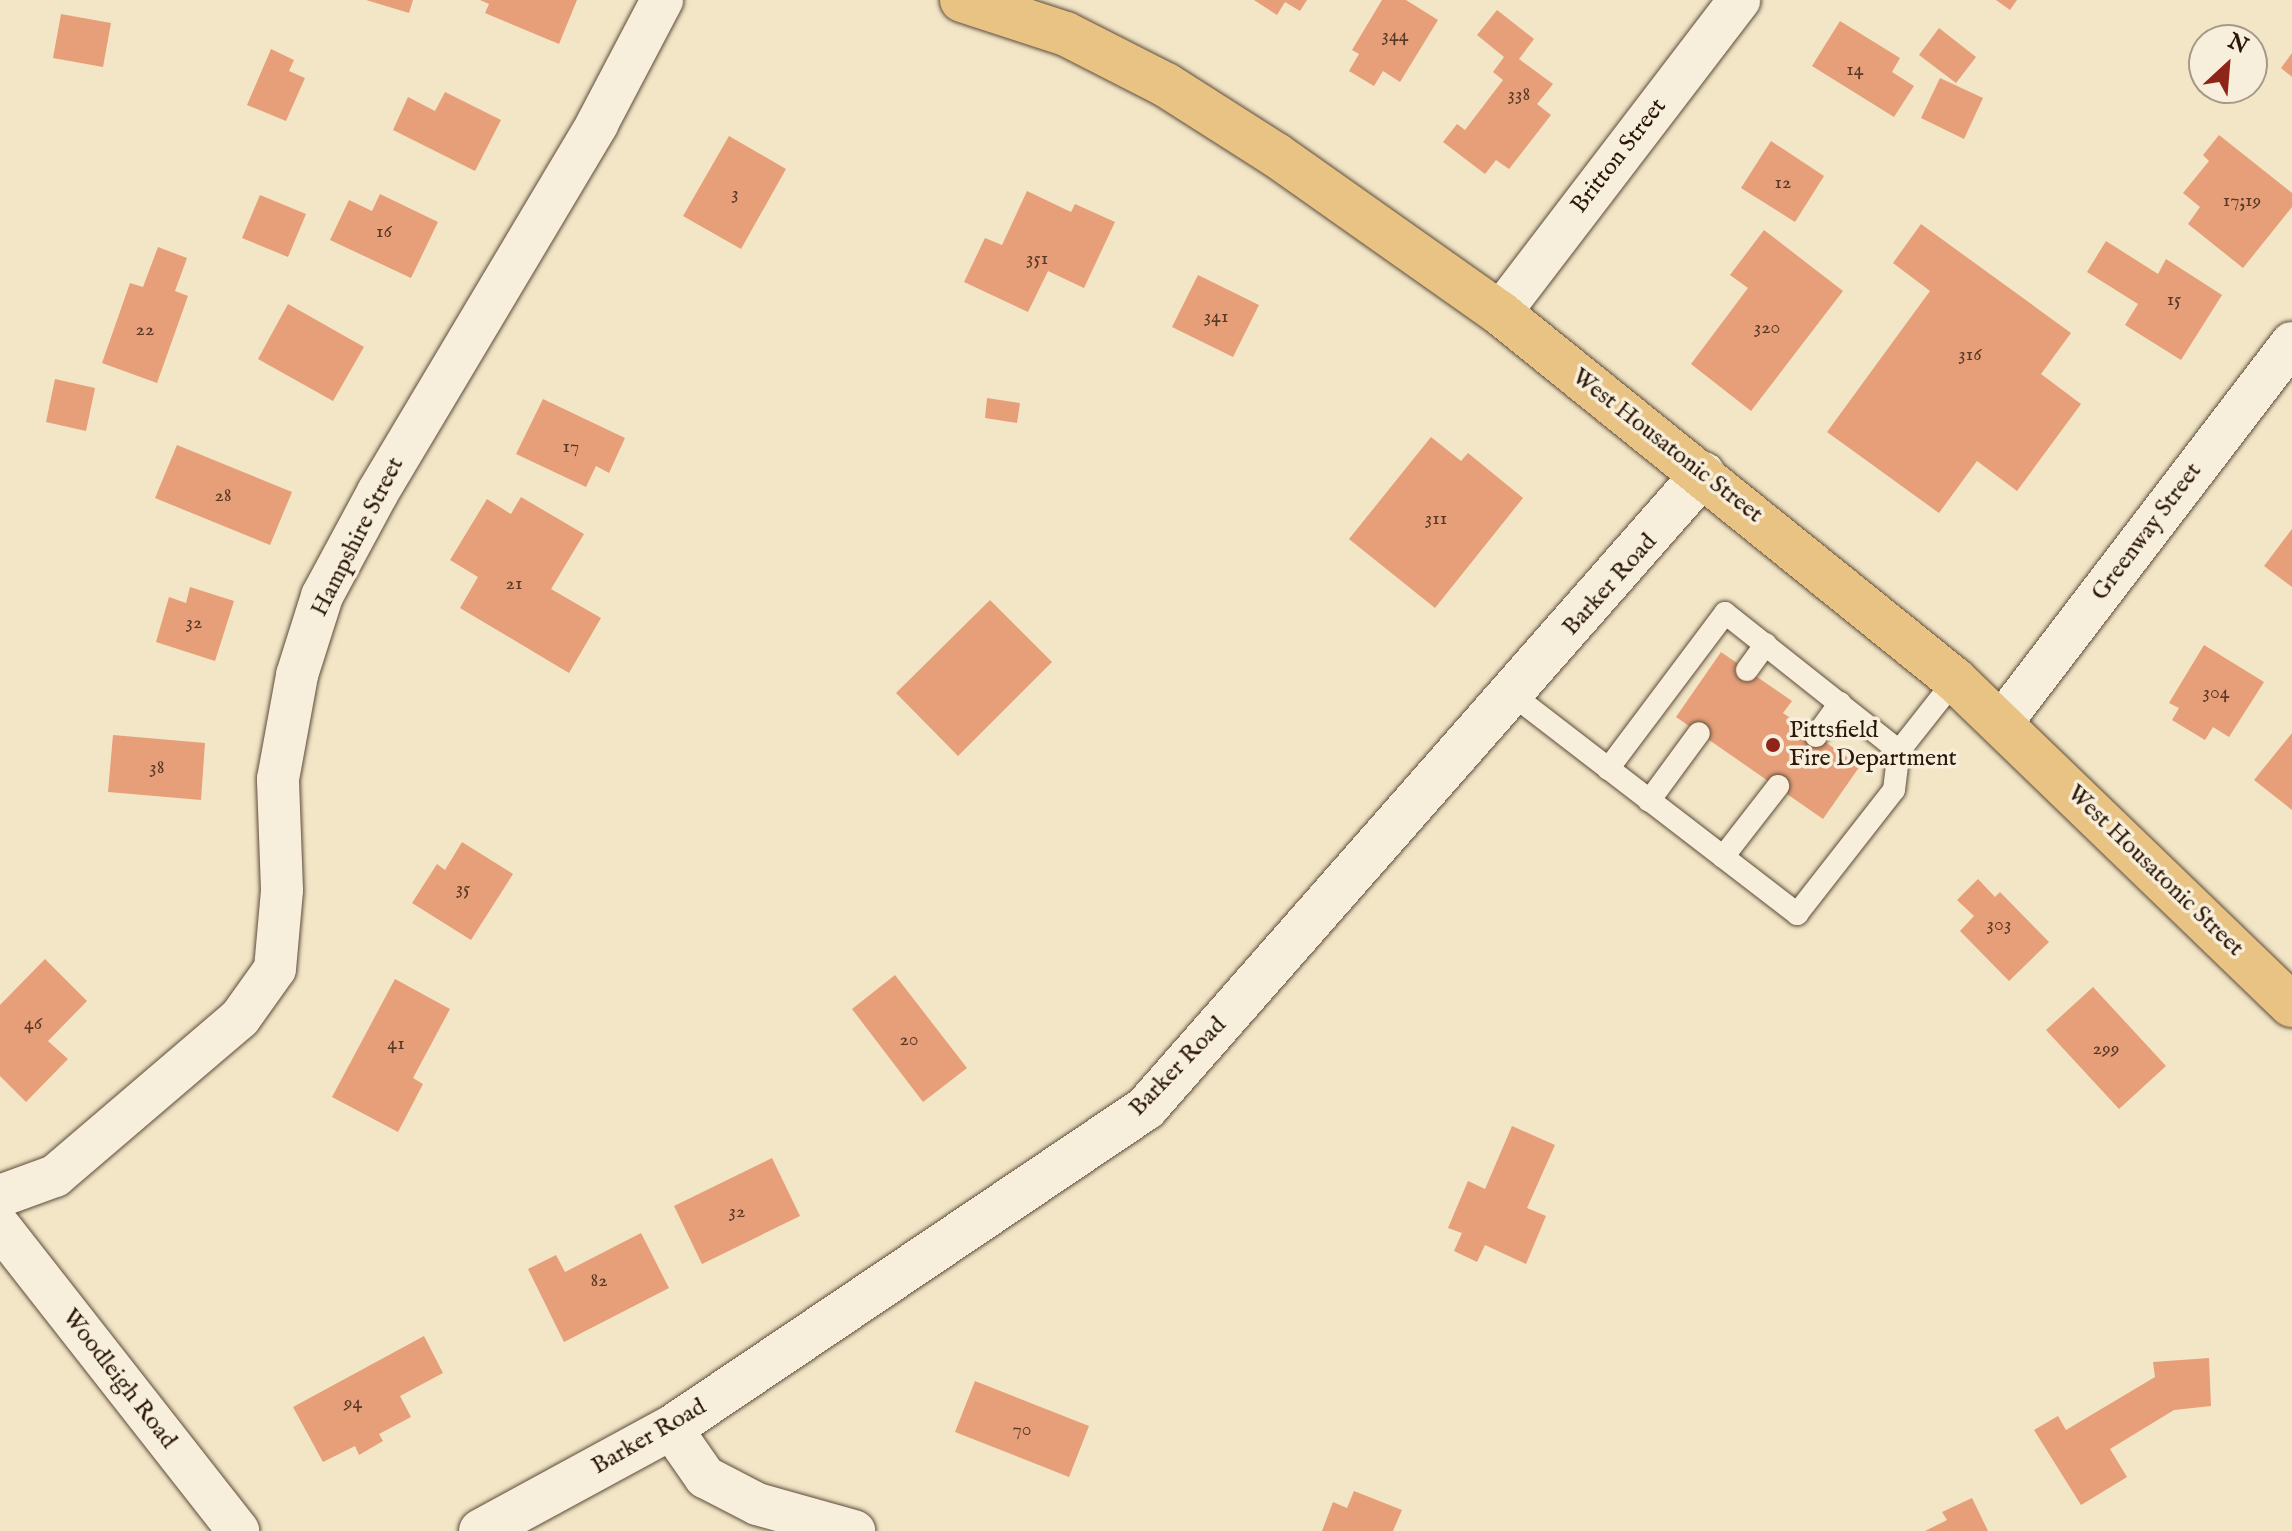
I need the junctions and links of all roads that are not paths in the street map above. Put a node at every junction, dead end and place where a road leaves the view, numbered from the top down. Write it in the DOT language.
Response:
graph roads {
  1 [pos="662,0"];
  2 [pos="962,0"];
  3 [pos="1739,0"];
  4 [pos="1500,313"];
  5 [pos="2292,343"];
  6 [pos="1703,474"];
  7 [pos="1766,644"];
  8 [pos="1747,670"];
  9 [pos="1955,680"];
  10 [pos="1513,695"];
  11 [pos="1840,703"];
  12 [pos="2002,722"];
  13 [pos="1699,733"];
  14 [pos="1816,736"];
  15 [pos="1899,751"];
  16 [pos="1608,769"];
  17 [pos="1778,786"];
  18 [pos="1649,801"];
  19 [pos="1723,857"];
  20 [pos="2292,1005"];
  21 [pos="0,1196"];
  22 [pos="0,1227"];
  23 [pos="671,1428"];
  24 [pos="238,1531"];
  25 [pos="481,1531"];
  26 [pos="854,1531"];
  1 -- 21 [label="street, Hampshire Street"];
  2 -- 4 [label="highway, West Housatonic Street"];
  3 -- 4 [label="street, Britton Street"];
  4 -- 6 [label="highway, West Housatonic Street"];
  5 -- 12 [label="street, Greenway Street"];
  6 -- 9 [label="highway, West Housatonic Street"];
  6 -- 10 [label="street, Barker Road"];
  7 -- 8 [label="lane"];
  7 -- 11 [label="lane"];
  7 -- 16 [label="lane"];
  9 -- 12 [label="highway, West Housatonic Street"];
  9 -- 15 [label="lane"];
  10 -- 16 [label="lane"];
  10 -- 23 [label="street, Barker Road"];
  11 -- 14 [label="lane"];
  11 -- 15 [label="lane"];
  12 -- 20 [label="highway, West Housatonic Street"];
  13 -- 18 [label="lane"];
  15 -- 19 [label="lane"];
  16 -- 18 [label="lane"];
  17 -- 19 [label="lane"];
  18 -- 19 [label="lane"];
  22 -- 24 [label="street, Woodleigh Road"];
  23 -- 25 [label="street, Barker Road"];
  23 -- 26 [label="street"];
}
